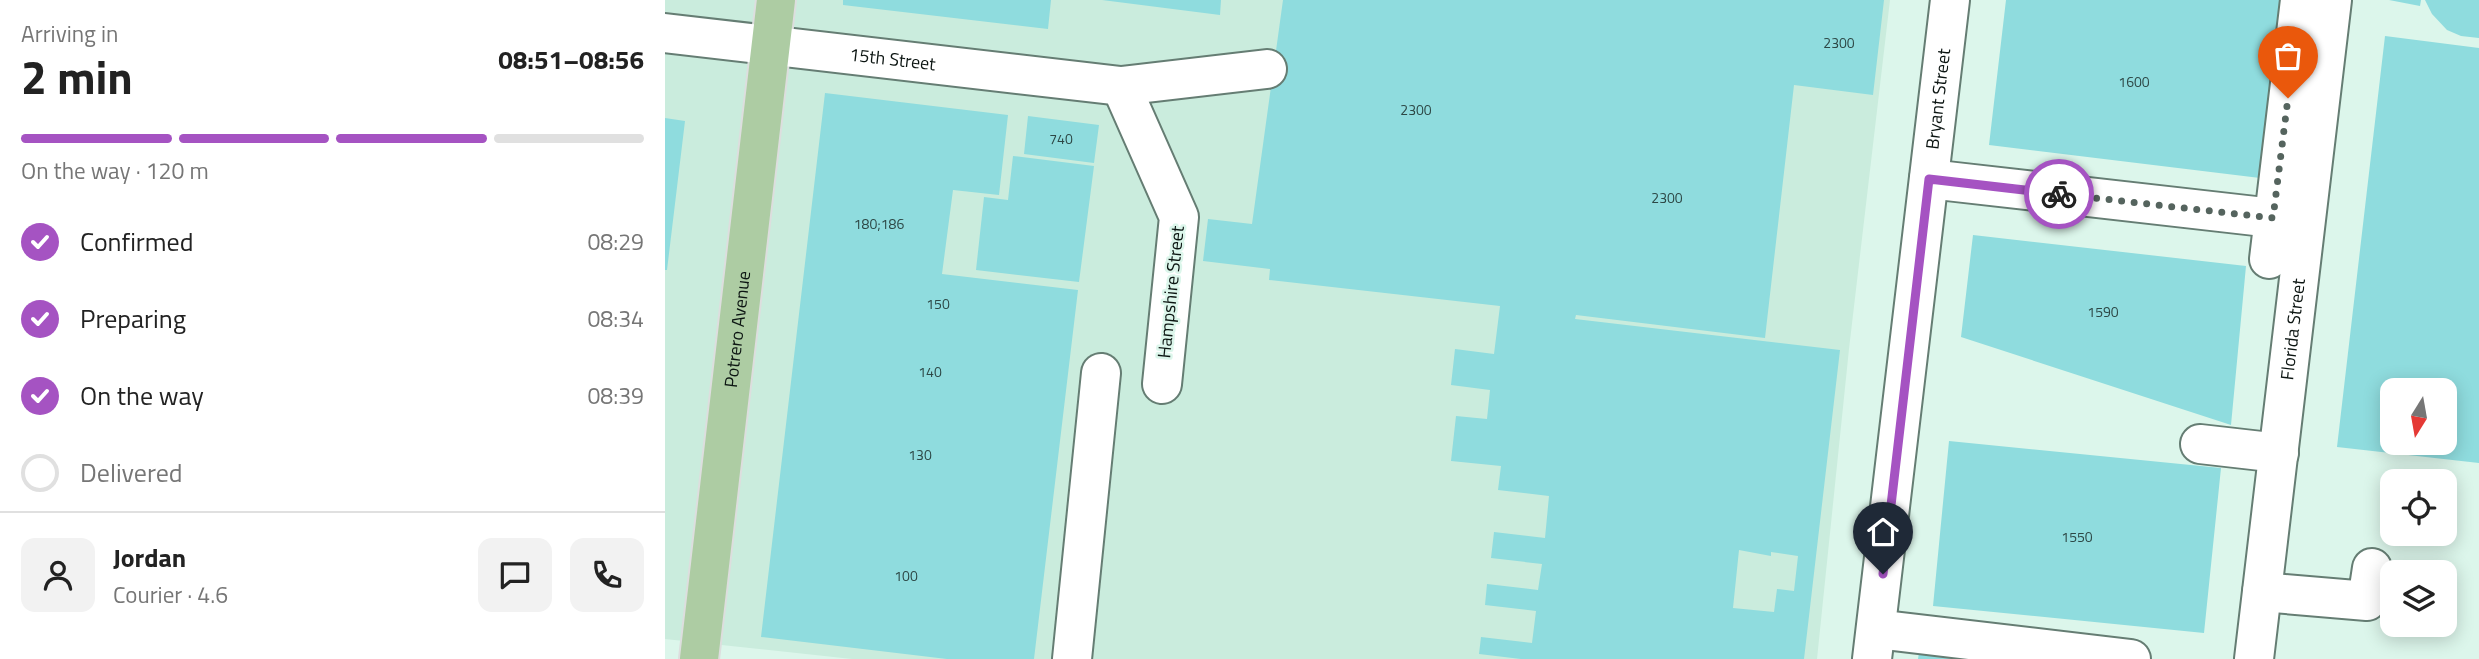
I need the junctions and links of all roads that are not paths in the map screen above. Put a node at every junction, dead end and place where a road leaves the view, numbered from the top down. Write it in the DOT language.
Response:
graph roads {
  1 [pos="776,0"];
  2 [pos="1950,0"];
  3 [pos="2300,0"];
  4 [pos="2332,0"];
  5 [pos="665,33"];
  6 [pos="771,45"];
  7 [pos="1267,69"];
  8 [pos="1121,86"];
  9 [pos="1929,179"];
  10 [pos="2273,218"];
  11 [pos="2269,259"];
  12 [pos="1101,373"];
  13 [pos="1162,384"];
  14 [pos="2200,444"];
  15 [pos="2279,453"];
  16 [pos="2372,568"];
  17 [pos="2262,592"];
  18 [pos="1875,644"];
  19 [pos="699,659"];
  20 [pos="1072,659"];
  21 [pos="2131,659"];
  22 [pos="2254,659"];
  1 -- 6 [label="main road, Potrero Avenue"];
  2 -- 9 [label="street, Bryant Street"];
  3 -- 10 [label="street"];
  4 -- 15 [label="street, Florida Street"];
  5 -- 6 [label="street, 15th Street"];
  6 -- 8 [label="street, 15th Street"];
  6 -- 19 [label="main road, Potrero Avenue"];
  7 -- 8 [label="street, 15th Street"];
  8 -- 13 [label="street, Hampshire Street"];
  9 -- 10 [label="street"];
  9 -- 18 [label="street, Bryant Street"];
  10 -- 11 [label="street"];
  12 -- 20 [label="street"];
  14 -- 15 [label="street"];
  15 -- 17 [label="street, Florida Street"];
  16 -- 17 [label="street"];
  17 -- 22 [label="street, Florida Street"];
  18 -- 21 [label="street"];
}
